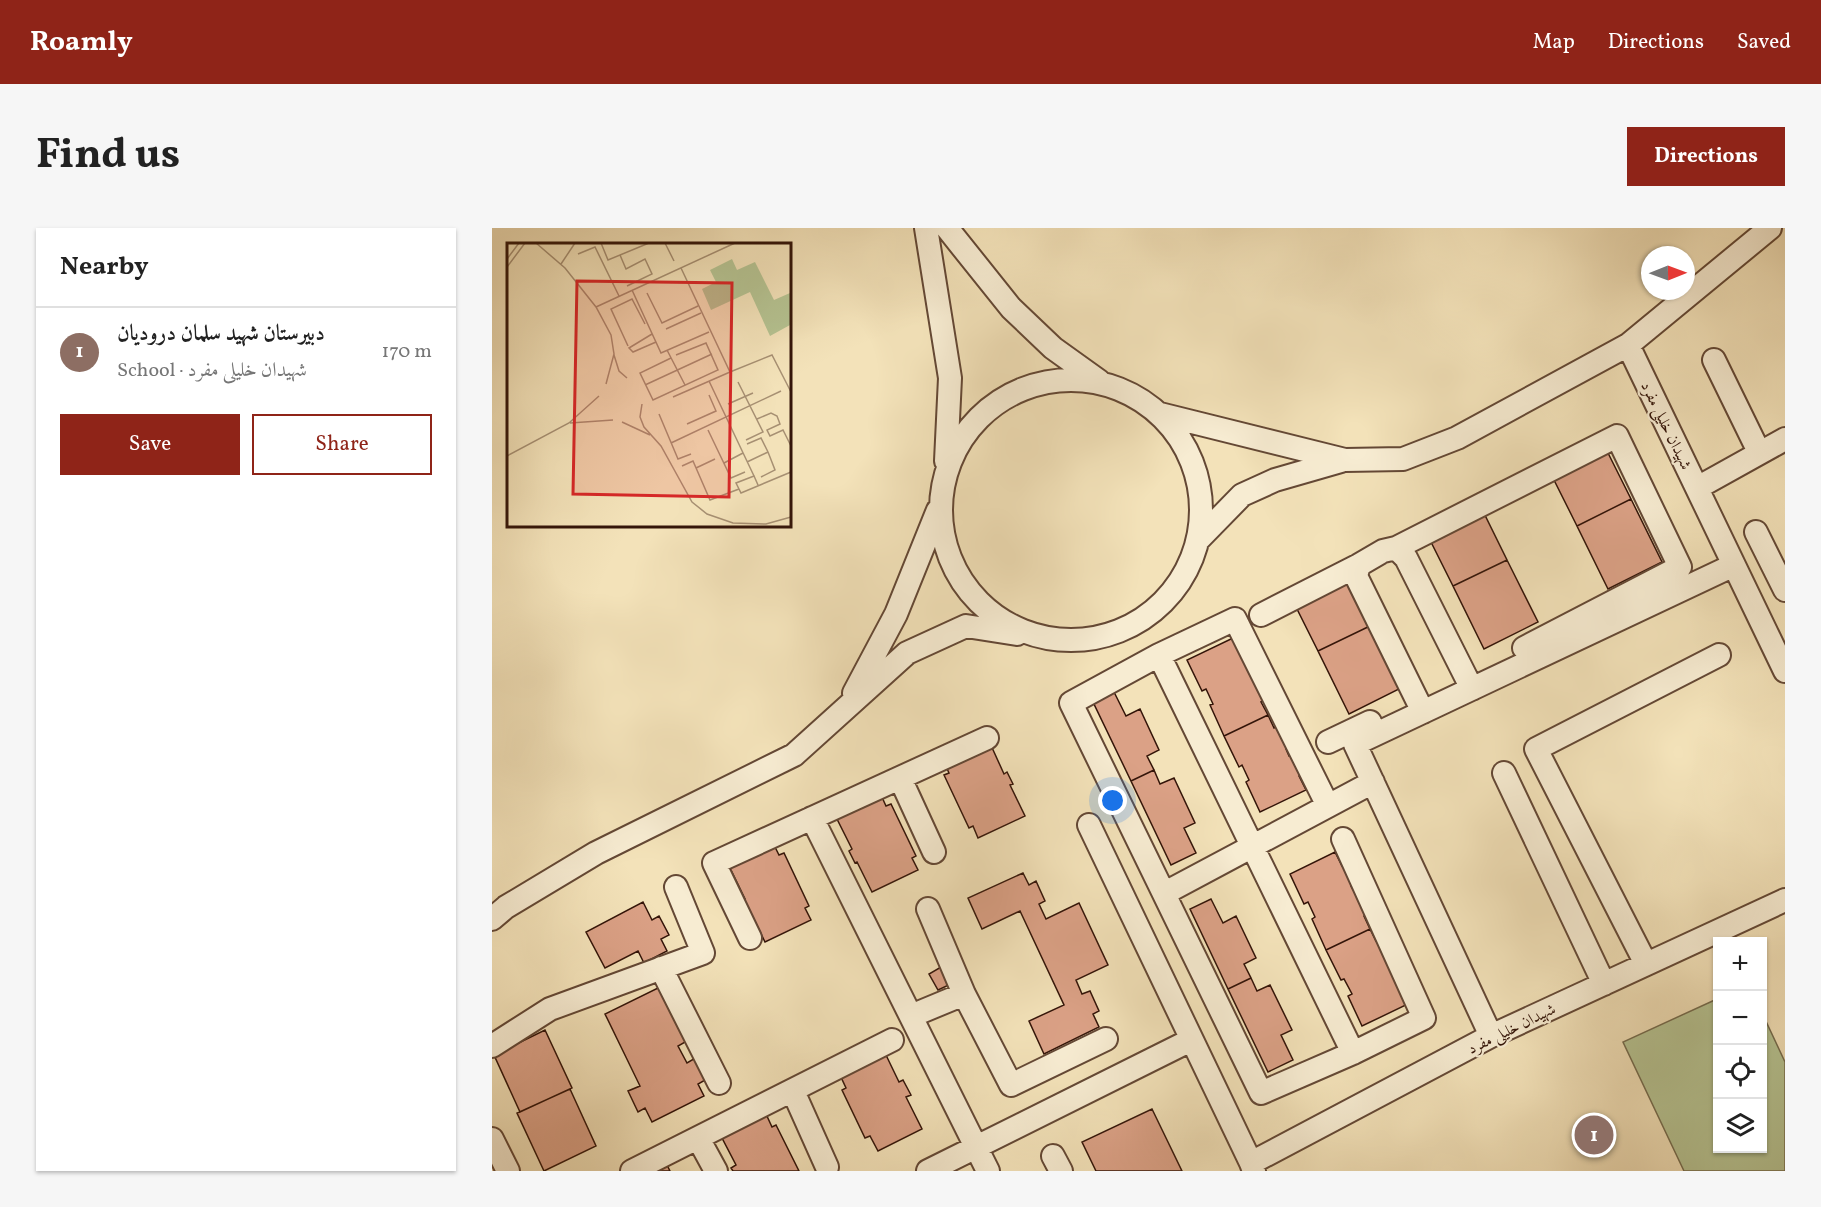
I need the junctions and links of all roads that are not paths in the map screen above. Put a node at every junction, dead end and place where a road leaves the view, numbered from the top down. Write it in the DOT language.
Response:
graph roads {
  1 [pos="926,228"];
  2 [pos="947,228"];
  3 [pos="1770,228"];
  4 [pos="1628,345"];
  5 [pos="1714,360"];
  6 [pos="1100,382"];
  7 [pos="1160,414"];
  8 [pos="1785,439"];
  9 [pos="1759,452"];
  10 [pos="1345,460"];
  11 [pos="946,470"];
  12 [pos="1697,488"];
  13 [pos="940,503"];
  14 [pos="1756,532"];
  15 [pos="1198,540"];
  16 [pos="1396,548"];
  17 [pos="1359,565"];
  18 [pos="1734,565"];
  19 [pos="1785,590"];
  20 [pos="1262,615"];
  21 [pos="1042,639"];
  22 [pos="1159,655"];
  23 [pos="1719,655"];
  24 [pos="1785,671"];
  25 [pos="1469,683"];
  26 [pos="1420,706"];
  27 [pos="847,707"];
  28 [pos="987,738"];
  29 [pos="1328,742"];
  30 [pos="1504,773"];
  31 [pos="900,778"];
  32 [pos="1373,782"];
  33 [pos="1328,806"];
  34 [pos="812,818"];
  35 [pos="1089,825"];
  36 [pos="1343,839"];
  37 [pos="1251,847"];
  38 [pos="934,852"];
  39 [pos="676,886"];
  40 [pos="1165,893"];
  41 [pos="1785,900"];
  42 [pos="928,909"];
  43 [pos="492,919"];
  44 [pos="750,938"];
  45 [pos="1646,964"];
  46 [pos="661,968"];
  47 [pos="1604,984"];
  48 [pos="964,994"];
  49 [pos="911,1016"];
  50 [pos="1491,1036"];
  51 [pos="1106,1039"];
  52 [pos="892,1040"];
  53 [pos="1191,1040"];
  54 [pos="492,1046"];
  55 [pos="1353,1053"];
  56 [pos="718,1083"];
  57 [pos="793,1091"];
  58 [pos="698,1138"];
  59 [pos="492,1139"];
  60 [pos="976,1147"];
  61 [pos="827,1167"];
  62 [pos="1253,1167"];
  63 [pos="508,1171"];
  64 [pos="632,1171"];
  65 [pos="716,1171"];
  66 [pos="928,1171"];
  67 [pos="988,1171"];
  1 -- 11 [label="street"];
  2 -- 6 [label="street"];
  3 -- 4 [label="street"];
  4 -- 10 [label="street"];
  4 -- 12 [label="street, شهیدان خلیلی مفرد"];
  5 -- 9 [label="street"];
  6 -- 7 [label="street"];
  6 -- 11 [label="street"];
  7 -- 10 [label="street"];
  7 -- 15 [label="street"];
  8 -- 9 [label="street"];
  9 -- 12 [label="street"];
  10 -- 15 [label="street"];
  11 -- 13 [label="street"];
  12 -- 18 [label="street, شهیدان خلیلی مفرد"];
  13 -- 21 [label="street"];
  13 -- 27 [label="street"];
  14 -- 19 [label="street"];
  15 -- 21 [label="street"];
  16 -- 17 [label="street"];
  16 -- 25 [label="street"];
  16 -- 25 [label="street"];
  17 -- 20 [label="street"];
  17 -- 26 [label="street"];
  18 -- 24 [label="street, شهیدان خلیلی مفرد"];
  18 -- 25 [label="street"];
  21 -- 27 [label="street"];
  22 -- 33 [label="street"];
  22 -- 37 [label="street"];
  22 -- 40 [label="street"];
  23 -- 45 [label="street"];
  25 -- 26 [label="street"];
  26 -- 29 [label="street"];
  26 -- 32 [label="street"];
  27 -- 43 [label="street"];
  28 -- 31 [label="street"];
  30 -- 47 [label="street"];
  31 -- 34 [label="street"];
  31 -- 38 [label="street"];
  32 -- 33 [label="street"];
  32 -- 50 [label="street"];
  33 -- 37 [label="street"];
  34 -- 44 [label="street"];
  34 -- 49 [label="street"];
  35 -- 53 [label="street"];
  36 -- 55 [label="street"];
  37 -- 40 [label="street"];
  37 -- 55 [label="street"];
  39 -- 46 [label="street"];
  40 -- 55 [label="street"];
  41 -- 45 [label="street, شهیدان خلیلی مفرد"];
  42 -- 48 [label="street"];
  45 -- 47 [label="street, شهیدان خلیلی مفرد"];
  46 -- 54 [label="street"];
  46 -- 56 [label="street"];
  47 -- 50 [label="street, شهیدان خلیلی مفرد"];
  48 -- 49 [label="street"];
  48 -- 51 [label="street"];
  49 -- 60 [label="street"];
  50 -- 62 [label="street, شهیدان خلیلی مفرد"];
  52 -- 57 [label="street"];
  53 -- 60 [label="street"];
  53 -- 62 [label="street"];
  57 -- 58 [label="street"];
  57 -- 61 [label="street"];
  58 -- 64 [label="street"];
  58 -- 65 [label="street"];
  59 -- 63 [label="street"];
  60 -- 66 [label="street"];
  60 -- 67 [label="street"];
}
